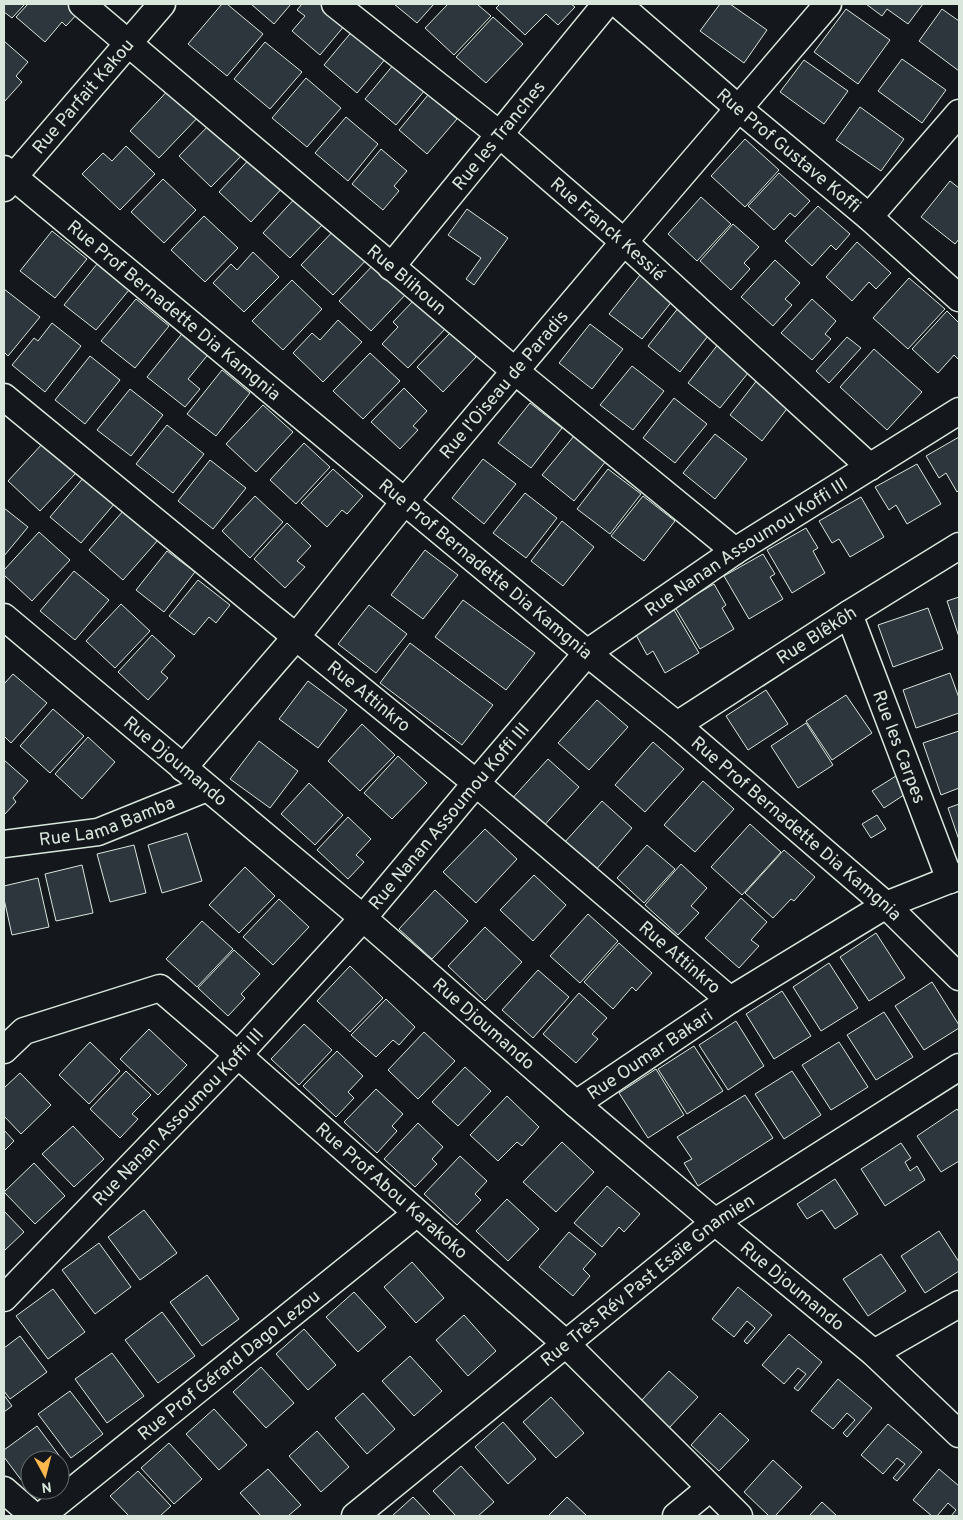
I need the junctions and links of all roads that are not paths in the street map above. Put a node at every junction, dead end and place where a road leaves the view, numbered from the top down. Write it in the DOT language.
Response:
graph roads {
  1 [pos="82,4"];
  2 [pos="162,4"];
  3 [pos="335,4"];
  4 [pos="606,4"];
  5 [pos="618,4"];
  6 [pos="828,4"];
  7 [pos="128,44"];
  8 [pos="738,108"];
  9 [pos="959,113"];
  10 [pos="499,134"];
  11 [pos="7,178"];
  12 [pos="869,218"];
  13 [pos="624,242"];
  14 [pos="391,267"];
  15 [pos="959,298"];
  16 [pos="515,371"];
  17 [pos="4,397"];
  18 [pos="959,412"];
  19 [pos="870,467"];
  20 [pos="404,501"];
  21 [pos="959,546"];
  22 [pos="735,551"];
  23 [pos="849,614"];
  24 [pos="4,617"];
  25 [pos="296,637"];
  26 [pos="587,653"];
  27 [pos="677,725"];
  28 [pos="183,768"];
  29 [pos="476,783"];
  30 [pos="207,788"];
  31 [pos="4,844"];
  32 [pos="955,878"];
  33 [pos="886,904"];
  34 [pos="363,918"];
  35 [pos="959,977"];
  36 [pos="730,1000"];
  37 [pos="4,1050"];
  38 [pos="238,1055"];
  39 [pos="959,1067"];
  40 [pos="576,1104"];
  41 [pos="417,1213"];
  42 [pos="715,1222"];
  43 [pos="4,1298"];
  44 [pos="959,1304"];
  45 [pos="565,1343"];
  46 [pos="874,1353"];
  47 [pos="959,1434"];
  48 [pos="710,1488"];
  49 [pos="4,1490"];
  50 [pos="34,1516"];
  51 [pos="41,1516"];
  52 [pos="355,1516"];
  53 [pos="676,1516"];
  54 [pos="739,1516"];
  1 -- 7 [label="street, Rue Blihoun"];
  2 -- 7 [label="street, Rue Parfait Kakou"];
  3 -- 10 [label="street, Rue Franck Kessié"];
  4 -- 10 [label="street, Rue les Tranches"];
  5 -- 8 [label="street, Rue Prof Gustave Koffi"];
  6 -- 8 [label="street, Rue l'Oiseau de Paradis"];
  7 -- 11 [label="street, Rue Parfait Kakou"];
  7 -- 14 [label="street, Rue Blihoun"];
  8 -- 12 [label="street, Rue Prof Gustave Koffi"];
  8 -- 13 [label="street, Rue l'Oiseau de Paradis"];
  9 -- 12 [label="street"];
  10 -- 13 [label="street, Rue Franck Kessié"];
  10 -- 14 [label="street, Rue les Tranches"];
  11 -- 20 [label="street, Rue Prof Bernadette Dia Kamgnia"];
  12 -- 15 [label="street, Rue Prof Gustave Koffi"];
  13 -- 16 [label="street, Rue l'Oiseau de Paradis"];
  13 -- 19 [label="street, Rue Franck Kessié"];
  14 -- 16 [label="street, Rue Blihoun"];
  16 -- 20 [label="street, Rue l'Oiseau de Paradis"];
  16 -- 22 [label="street, Rue Blihoun"];
  17 -- 25 [label="street, Rue Attinkro"];
  18 -- 19 [label="street, Rue Nanan Assoumou Koffi III"];
  19 -- 22 [label="street, Rue Nanan Assoumou Koffi III"];
  20 -- 25 [label="street, Rue l'Oiseau de Paradis"];
  20 -- 26 [label="street, Rue Prof Bernadette Dia Kamgnia"];
  21 -- 23 [label="street, Rue Blêkôh"];
  22 -- 26 [label="street, Rue Nanan Assoumou Koffi III"];
  23 -- 27 [label="street, Rue Blêkôh"];
  23 -- 32 [label="street, Rue les Carpes"];
  24 -- 28 [label="street, Rue Djoumando"];
  25 -- 28 [label="street, Rue l'Oiseau de Paradis"];
  25 -- 29 [label="street, Rue Attinkro"];
  26 -- 27 [label="street, Rue Prof Bernadette Dia Kamgnia"];
  26 -- 29 [label="street, Rue Nanan Assoumou Koffi III"];
  27 -- 33 [label="street, Rue Prof Bernadette Dia Kamgnia"];
  28 -- 30 [label="street, Rue Djoumando"];
  29 -- 34 [label="street, Rue Nanan Assoumou Koffi III"];
  29 -- 36 [label="street, Rue Attinkro"];
  30 -- 31 [label="street, Rue Lama Bamba"];
  30 -- 34 [label="street, Rue Djoumando"];
  32 -- 33 [label="street, Rue Oumar Bakari"];
  33 -- 35 [label="street, Rue Prof Bernadette Dia Kamgnia"];
  33 -- 36 [label="street, Rue Oumar Bakari"];
  34 -- 38 [label="street, Rue Nanan Assoumou Koffi III"];
  34 -- 40 [label="street, Rue Djoumando"];
  36 -- 40 [label="street, Rue Oumar Bakari"];
  37 -- 38 [label="street, Rue Prof Abou Karakoko"];
  38 -- 41 [label="street, Rue Prof Abou Karakoko"];
  38 -- 43 [label="street, Rue Nanan Assoumou Koffi III"];
  39 -- 42 [label="street, Rue Très Rév Past Esaïe Gnamien"];
  40 -- 42 [label="street, Rue Djoumando"];
  41 -- 45 [label="street, Rue Prof Abou Karakoko"];
  41 -- 51 [label="street, Rue Prof Gérard Dago Lezou"];
  42 -- 45 [label="street, Rue Très Rév Past Esaïe Gnamien"];
  42 -- 46 [label="street, Rue Djoumando"];
  44 -- 46 [label="street"];
  45 -- 48 [label="street, Rue Prof Abou Karakoko"];
  45 -- 52 [label="street, Rue Très Rév Past Esaïe Gnamien"];
  46 -- 47 [label="street, Rue Djoumando"];
  48 -- 53 [label="street"];
  48 -- 54 [label="street, Rue Prof Abou Karakoko"];
  49 -- 50 [label="street"];
}
